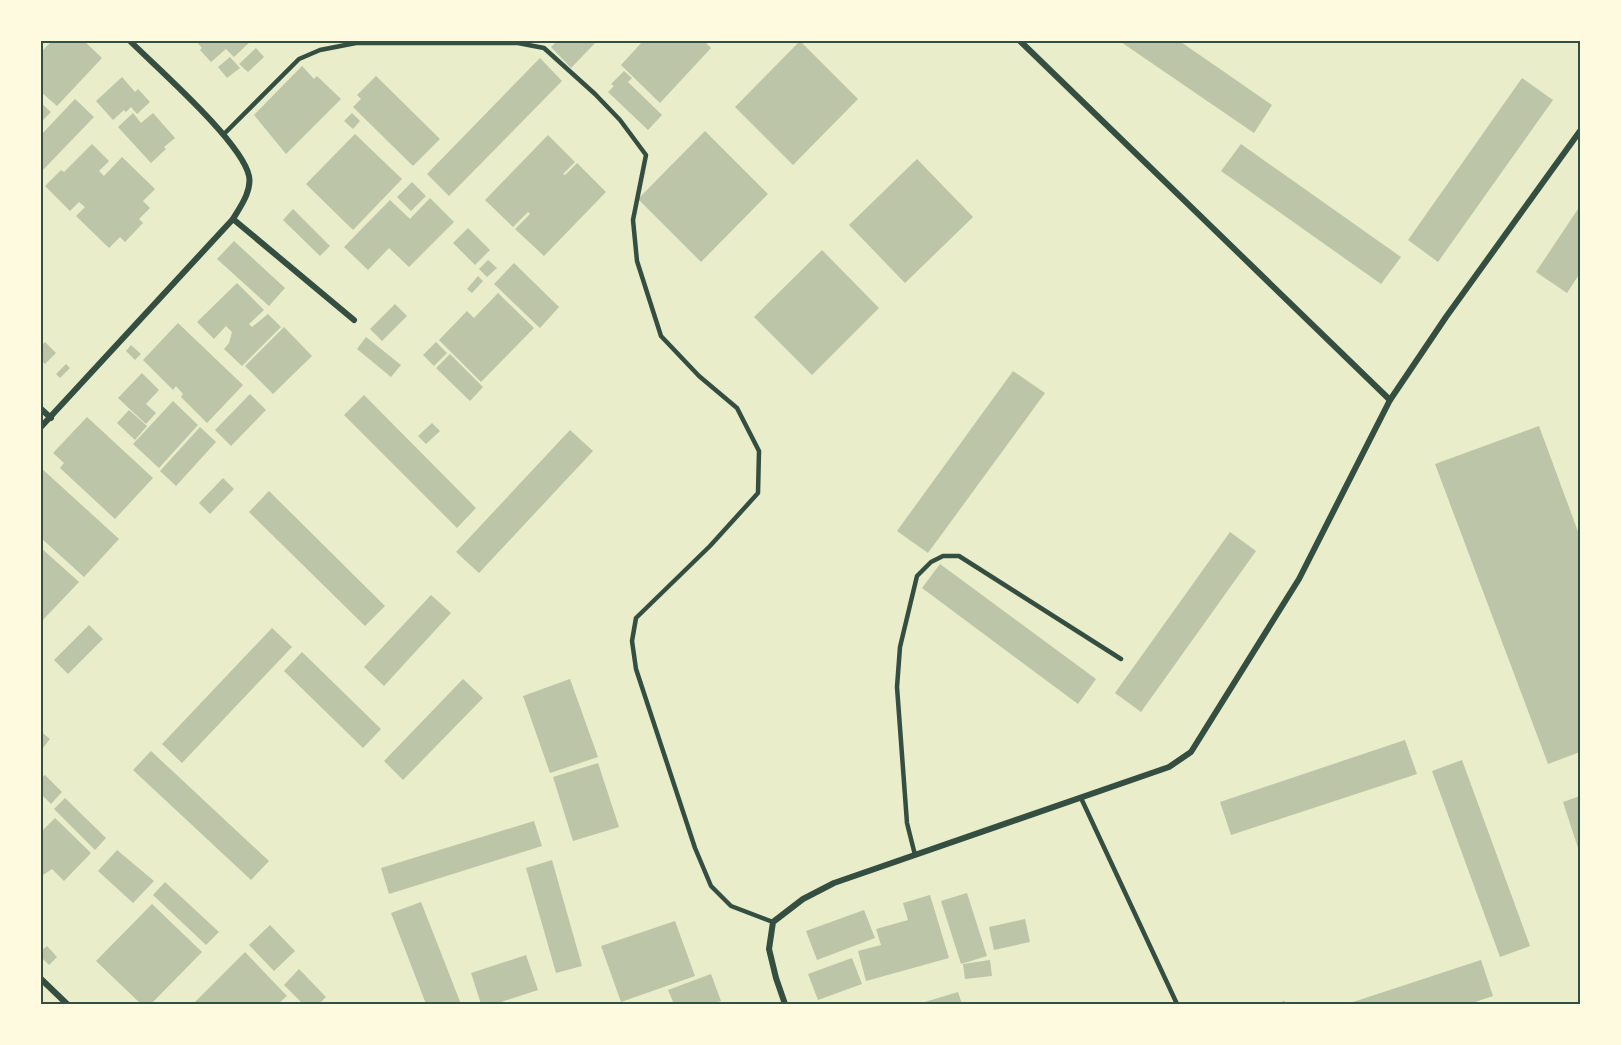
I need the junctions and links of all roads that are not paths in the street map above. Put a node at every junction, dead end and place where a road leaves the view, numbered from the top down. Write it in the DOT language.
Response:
graph roads {
  1 [pos="129,40"];
  2 [pos="1019,40"];
  3 [pos="1581,131"];
  4 [pos="224,134"];
  5 [pos="233,219"];
  6 [pos="354,320"];
  7 [pos="1390,400"];
  8 [pos="40,408"];
  9 [pos="51,418"];
  10 [pos="40,428"];
  11 [pos="1120,659"];
  12 [pos="1081,798"];
  13 [pos="915,855"];
  14 [pos="773,922"];
  15 [pos="40,978"];
  16 [pos="67,1005"];
  17 [pos="786,1005"];
  18 [pos="1177,1005"];
  1 -- 4 [label="street"];
  2 -- 7 [label="street"];
  3 -- 7 [label="street"];
  4 -- 5 [label="street"];
  4 -- 14 [label="lane"];
  5 -- 6 [label="street"];
  5 -- 9 [label="street"];
  7 -- 12 [label="street"];
  8 -- 9 [label="street"];
  9 -- 10 [label="street"];
  11 -- 13 [label="lane"];
  12 -- 13 [label="street"];
  12 -- 18 [label="lane"];
  13 -- 14 [label="street"];
  14 -- 17 [label="street"];
  15 -- 16 [label="street"];
}
